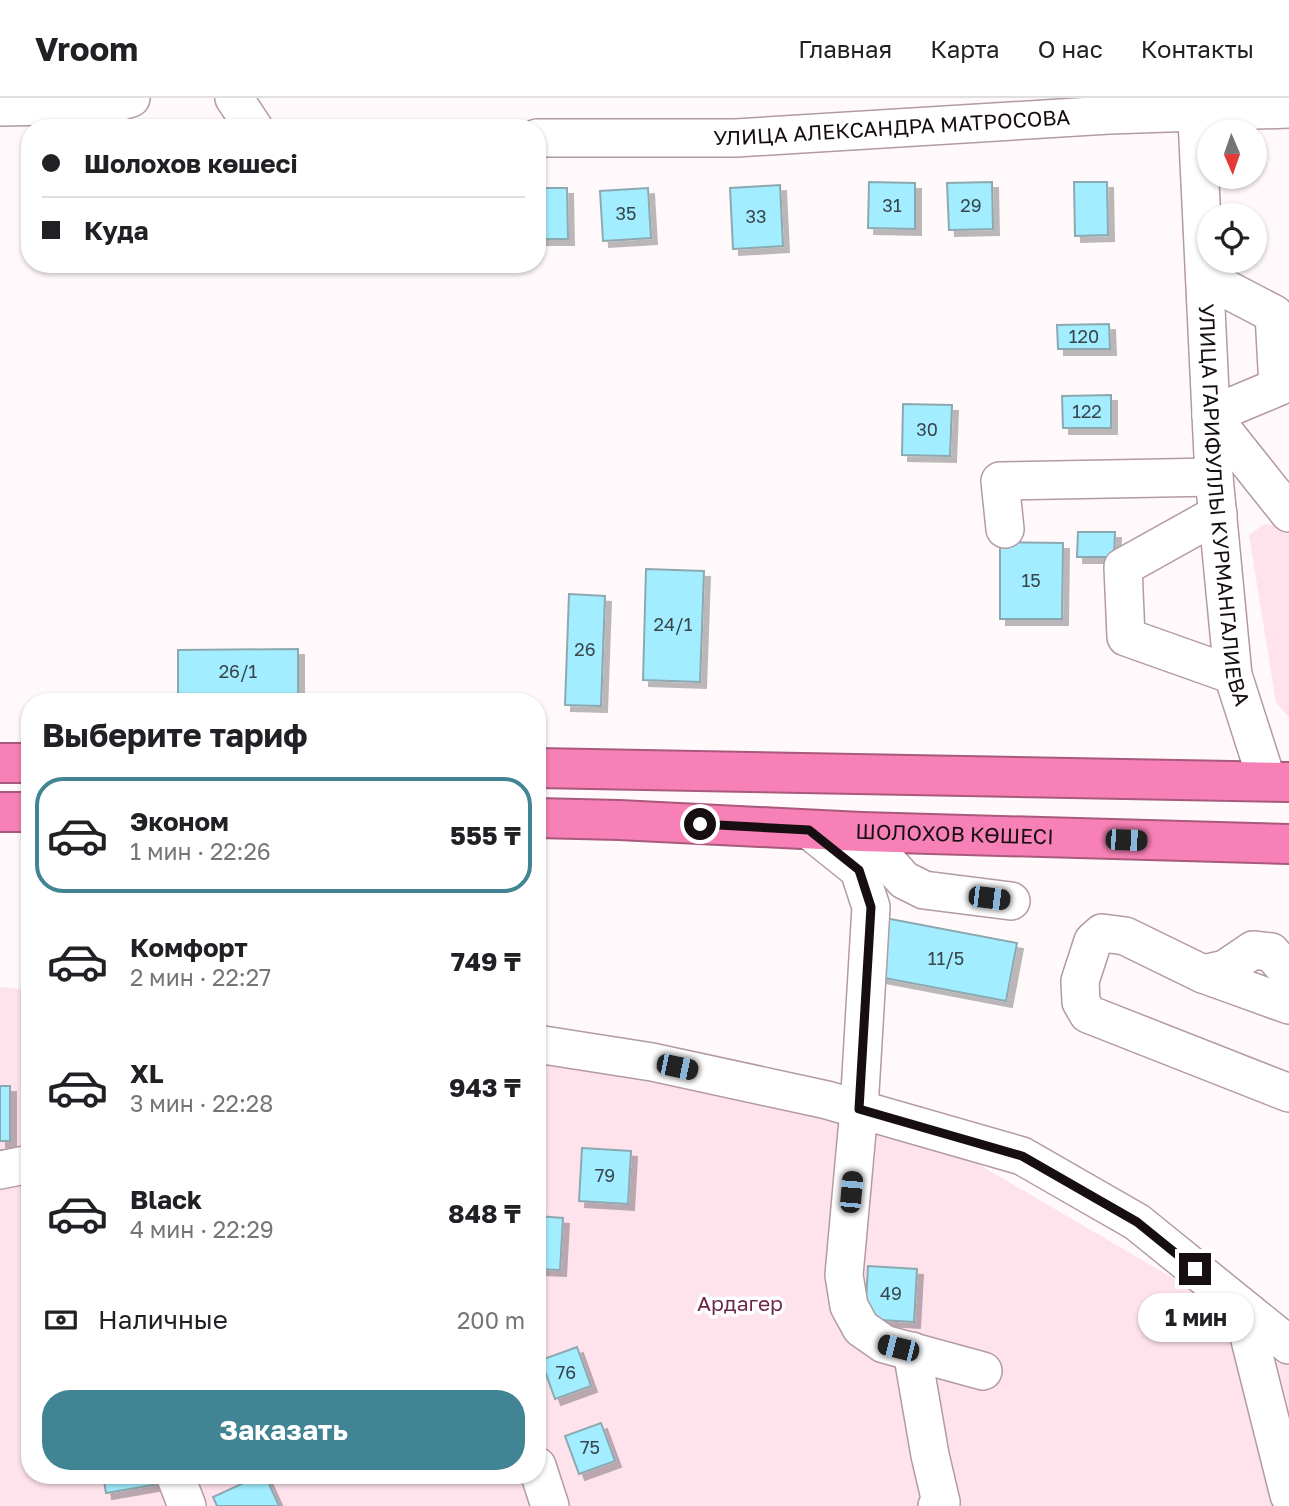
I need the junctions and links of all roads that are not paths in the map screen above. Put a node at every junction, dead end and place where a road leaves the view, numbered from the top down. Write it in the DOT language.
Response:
graph roads {
  1 [pos="131,98"];
  2 [pos="234,98"];
  3 [pos="1196,105"];
  4 [pos="0,107"];
  5 [pos="1289,108"];
  6 [pos="248,119"];
  7 [pos="546,138"];
  8 [pos="1205,278"];
  9 [pos="1211,415"];
  10 [pos="1214,477"];
  11 [pos="1289,513"];
  12 [pos="1218,514"];
  13 [pos="1005,529"];
  14 [pos="1233,674"];
  15 [pos="0,763"];
  16 [pos="21,763"];
  17 [pos="546,768"];
  18 [pos="1278,781"];
  19 [pos="0,812"];
  20 [pos="21,812"];
  21 [pos="546,818"];
  22 [pos="809,830"];
  23 [pos="862,832"];
  24 [pos="1288,846"];
  25 [pos="1011,901"];
  26 [pos="1289,973"];
  27 [pos="1203,975"];
  28 [pos="1289,1005"];
  29 [pos="546,1045"];
  30 [pos="1289,1093"];
  31 [pos="859,1109"];
  32 [pos="21,1166"];
  33 [pos="0,1170"];
  34 [pos="1242,1308"];
  35 [pos="1289,1345"];
  36 [pos="912,1351"];
  37 [pos="983,1371"];
  38 [pos="178,1484"];
  39 [pos="543,1484"];
  40 [pos="1289,1495"];
  41 [pos="187,1506"];
  42 [pos="550,1506"];
  43 [pos="937,1506"];
  1 -- 4 [label="street"];
  2 -- 6 [label="street"];
  3 -- 5 [label="street, УЛИЦА АЛЕКСАНДРА МАТРОСОВА"];
  3 -- 7 [label="street, УЛИЦА АЛЕКСАНДРА МАТРОСОВА"];
  3 -- 8 [label="street, УЛИЦА ГАРИФУЛЛЫ КУРМАНГАЛИЕВА"];
  8 -- 9 [label="street, УЛИЦА ГАРИФУЛЛЫ КУРМАНГАЛИЕВА"];
  8 -- 9 [label="street"];
  9 -- 10 [label="street, УЛИЦА ГАРИФУЛЛЫ КУРМАНГАЛИЕВА"];
  9 -- 11 [label="street"];
  10 -- 12 [label="street, УЛИЦА ГАРИФУЛЛЫ КУРМАНГАЛИЕВА"];
  10 -- 13 [label="street"];
  12 -- 14 [label="street, УЛИЦА ГАРИФУЛЛЫ КУРМАНГАЛИЕВА"];
  12 -- 14 [label="street"];
  14 -- 18 [label="street, УЛИЦА ГАРИФУЛЛЫ КУРМАНГАЛИЕВА"];
  15 -- 16 [label="highway"];
  17 -- 18 [label="highway"];
  18 -- 24 [label="highway"];
  19 -- 20 [label="highway"];
  21 -- 22 [label="highway, ШОЛОХОВ КӨШЕСІ"];
  22 -- 23 [label="highway, ШОЛОХОВ КӨШЕСІ"];
  22 -- 31 [label="street"];
  23 -- 24 [label="highway, ШОЛОХОВ КӨШЕСІ"];
  23 -- 25 [label="street"];
  26 -- 27 [label="street"];
  27 -- 28 [label="street"];
  27 -- 30 [label="street"];
  29 -- 31 [label="street"];
  31 -- 34 [label="street"];
  31 -- 36 [label="street"];
  32 -- 33 [label="street"];
  34 -- 35 [label="street"];
  34 -- 40 [label="street"];
  36 -- 37 [label="street"];
  36 -- 43 [label="street"];
  38 -- 41 [label="street"];
  39 -- 42 [label="street"];
}
